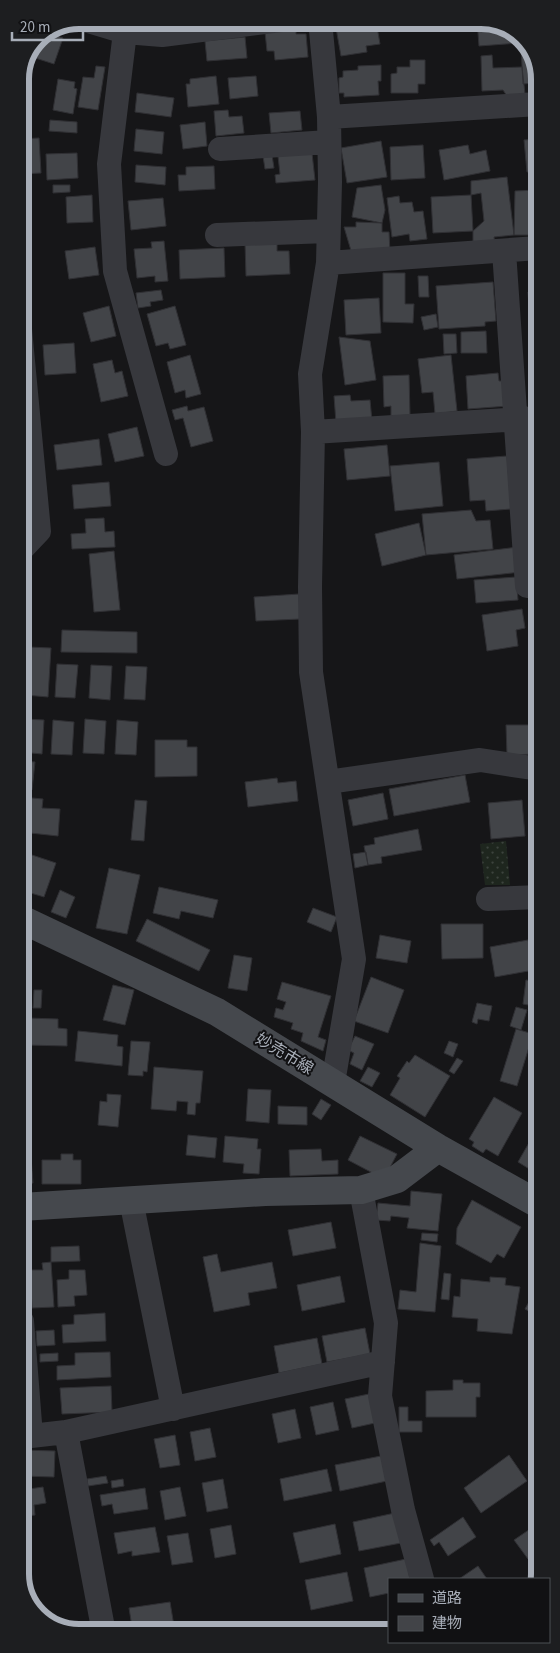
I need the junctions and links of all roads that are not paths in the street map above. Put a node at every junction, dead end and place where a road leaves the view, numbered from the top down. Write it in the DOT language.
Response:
graph roads {
  1 [pos="115,29"];
  2 [pos="189,29"];
  3 [pos="321,29"];
  4 [pos="125,32"];
  5 [pos="531,104"];
  6 [pos="329,117"];
  7 [pos="329,142"];
  8 [pos="220,149"];
  9 [pos="328,231"];
  10 [pos="217,235"];
  11 [pos="531,249"];
  12 [pos="504,251"];
  13 [pos="328,263"];
  14 [pos="527,419"];
  15 [pos="29,424"];
  16 [pos="313,432"];
  17 [pos="166,454"];
  18 [pos="29,542"];
  19 [pos="527,586"];
  20 [pos="531,768"];
  21 [pos="328,782"];
  22 [pos="531,897"];
  23 [pos="488,899"];
  24 [pos="29,923"];
  25 [pos="333,1082"];
  26 [pos="438,1148"];
  27 [pos="361,1190"];
  28 [pos="132,1200"];
  29 [pos="531,1200"];
  30 [pos="29,1207"];
  31 [pos="383,1362"];
  32 [pos="173,1409"];
  33 [pos="29,1410"];
  34 [pos="66,1432"];
  35 [pos="422,1578"];
  36 [pos="102,1624"];
  1 -- 4 [label="street"];
  2 -- 4 [label="street"];
  3 -- 6 [label="street"];
  4 -- 17 [label="street"];
  5 -- 6 [label="street"];
  6 -- 7 [label="street"];
  7 -- 8 [label="street"];
  7 -- 9 [label="street"];
  9 -- 10 [label="street"];
  9 -- 13 [label="street"];
  11 -- 12 [label="street"];
  12 -- 13 [label="street"];
  12 -- 14 [label="street"];
  13 -- 16 [label="street"];
  14 -- 16 [label="street"];
  14 -- 19 [label="street"];
  15 -- 18 [label="street"];
  16 -- 21 [label="street"];
  20 -- 21 [label="street"];
  21 -- 25 [label="street"];
  22 -- 23 [label="street"];
  24 -- 25 [label="main road, 妙売市線"];
  25 -- 26 [label="main road, 妙売市線"];
  26 -- 27 [label="main road"];
  26 -- 29 [label="main road, 妙売市線"];
  27 -- 28 [label="main road"];
  27 -- 31 [label="street"];
  28 -- 30 [label="main road"];
  28 -- 32 [label="street"];
  31 -- 32 [label="street"];
  31 -- 35 [label="street"];
  32 -- 34 [label="street"];
  33 -- 34 [label="street"];
  34 -- 36 [label="street"];
}
